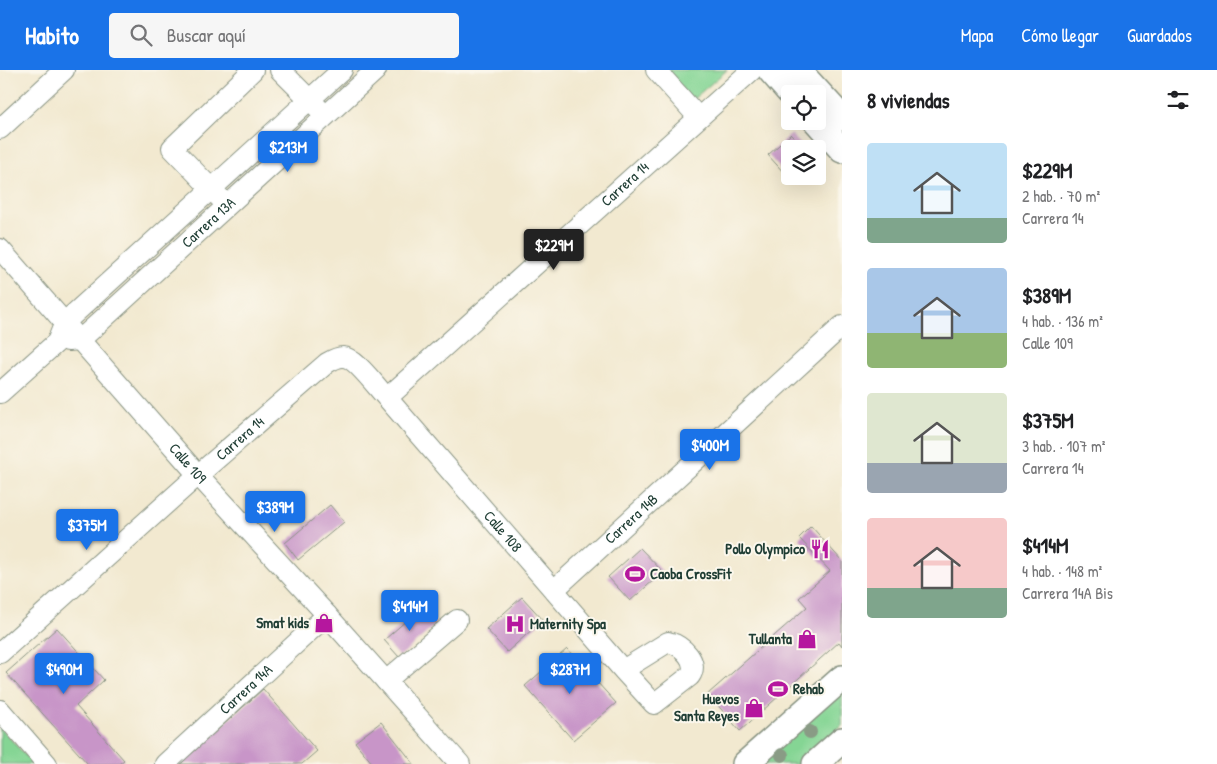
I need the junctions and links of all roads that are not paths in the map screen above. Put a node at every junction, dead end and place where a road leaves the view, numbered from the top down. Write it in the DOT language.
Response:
graph roads {
  1 [pos="64,70"];
  2 [pos="253,70"];
  3 [pos="280,70"];
  4 [pos="342,70"];
  5 [pos="376,70"];
  6 [pos="656,70"];
  7 [pos="752,70"];
  8 [pos="770,70"];
  9 [pos="798,70"];
  10 [pos="784,85"];
  11 [pos="310,100"];
  12 [pos="326,115"];
  13 [pos="698,117"];
  14 [pos="842,118"];
  15 [pos="0,129"];
  16 [pos="824,130"];
  17 [pos="842,150"];
  18 [pos="212,189"];
  19 [pos="227,206"];
  20 [pos="0,249"];
  21 [pos="65,322"];
  22 [pos="842,326"];
  23 [pos="80,340"];
  24 [pos="57,342"];
  25 [pos="352,360"];
  26 [pos="0,393"];
  27 [pos="386,398"];
  28 [pos="198,475"];
  29 [pos="554,590"];
  30 [pos="327,615"];
  31 [pos="457,620"];
  32 [pos="0,653"];
  33 [pos="623,670"];
  34 [pos="842,678"];
  35 [pos="386,681"];
  36 [pos="0,710"];
  37 [pos="842,740"];
  38 [pos="455,762"];
  39 [pos="47,764"];
  40 [pos="165,764"];
  41 [pos="745,764"];
  42 [pos="815,764"];
  1 -- 15 [label="street"];
  2 -- 18 [label="street"];
  3 -- 11 [label="street"];
  4 -- 11 [label="street, Carrera 13A"];
  5 -- 12 [label="street, Carrera 13A"];
  6 -- 13 [label="street"];
  7 -- 13 [label="street, Carrera 14"];
  8 -- 10 [label="main road"];
  9 -- 14 [label="main road"];
  11 -- 12 [label="street"];
  11 -- 18 [label="street, Carrera 13A"];
  12 -- 19 [label="street, Carrera 13A"];
  13 -- 27 [label="street, Carrera 14"];
  16 -- 17 [label="main road"];
  18 -- 19 [label="street"];
  18 -- 21 [label="street, Carrera 13A"];
  19 -- 23 [label="street, Carrera 13A"];
  20 -- 21 [label="street, Calle 109"];
  21 -- 23 [label="street, Calle 109"];
  21 -- 24 [label="street, Carrera 13A"];
  22 -- 29 [label="street, Carrera 14B"];
  23 -- 24 [label="street"];
  23 -- 28 [label="street, Calle 109"];
  24 -- 26 [label="street, Carrera 13A"];
  25 -- 27 [label="street, Calle 108"];
  25 -- 28 [label="street, Carrera 14"];
  27 -- 29 [label="street, Calle 108"];
  28 -- 30 [label="street, Calle 109"];
  28 -- 32 [label="street, Carrera 14"];
  29 -- 33 [label="street, Calle 108"];
  30 -- 35 [label="street, Calle 109"];
  30 -- 40 [label="street, Carrera 14A"];
  31 -- 35 [label="street"];
  33 -- 33 [label="street, Calle 108"];
  34 -- 41 [label="main road"];
  35 -- 38 [label="street, Calle 109"];
  36 -- 39 [label="street"];
  37 -- 42 [label="main road"];
}
